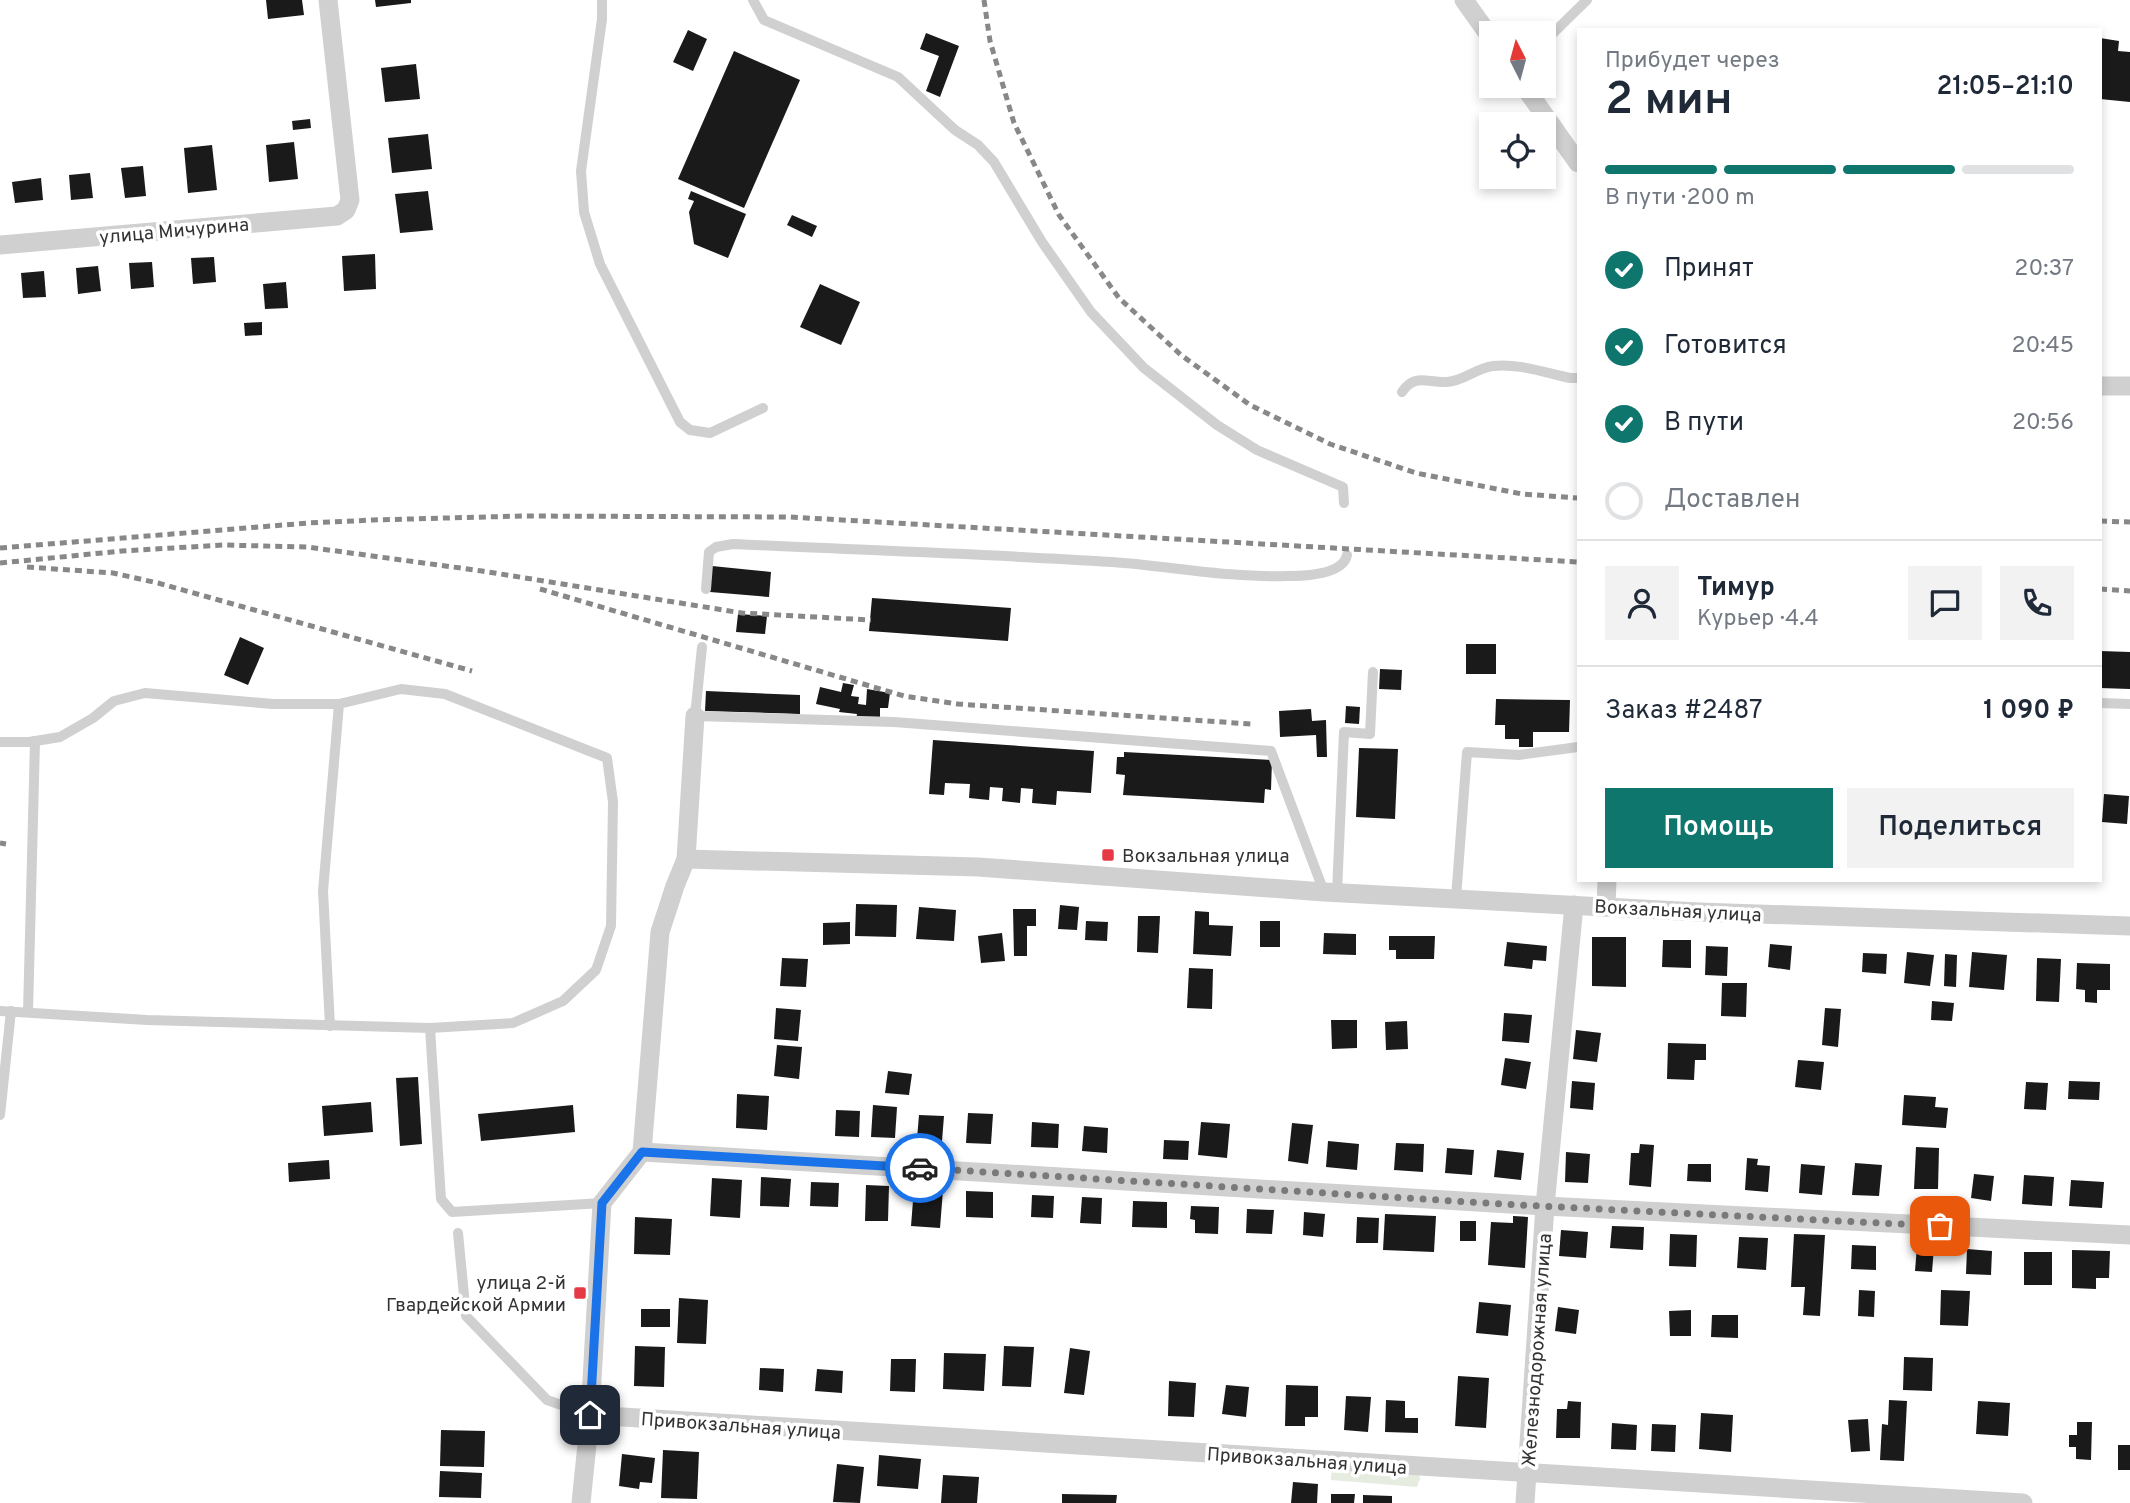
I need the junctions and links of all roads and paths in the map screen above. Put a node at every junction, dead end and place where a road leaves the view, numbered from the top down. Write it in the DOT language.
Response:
graph roads {
  1 [pos="328,0"];
  2 [pos="602,0"];
  3 [pos="753,0"];
  4 [pos="1464,0"];
  5 [pos="1587,0"];
  6 [pos="1479,21"];
  7 [pos="1556,30"];
  8 [pos="1532,98"];
  9 [pos="1577,162"];
  10 [pos="0,245"];
  11 [pos="1577,379"];
  12 [pos="2102,386"];
  13 [pos="2130,386"];
  14 [pos="1402,392"];
  15 [pos="762,408"];
  16 [pos="1344,503"];
  17 [pos="1348,555"];
  18 [pos="706,589"];
  19 [pos="702,647"];
  20 [pos="1373,672"];
  21 [pos="2102,702"];
  22 [pos="339,704"];
  23 [pos="2130,704"];
  24 [pos="695,716"];
  25 [pos="35,741"];
  26 [pos="0,742"];
  27 [pos="1577,747"];
  28 [pos="685,859"];
  29 [pos="1608,882"];
  30 [pos="1330,892"];
  31 [pos="1456,898"];
  32 [pos="1574,905"];
  33 [pos="1606,906"];
  34 [pos="2130,926"];
  35 [pos="6,1011"];
  36 [pos="28,1012"];
  37 [pos="330,1026"];
  38 [pos="430,1028"];
  39 [pos="0,1115"];
  40 [pos="642,1152"];
  41 [pos="602,1203"];
  42 [pos="1545,1206"];
  43 [pos="458,1233"];
  44 [pos="2130,1235"];
  45 [pos="590,1415"];
  46 [pos="1528,1474"];
  47 [pos="581,1503"];
  48 [pos="1525,1503"];
  49 [pos="2023,1503"];
  1 -- 10 [label="street, улица Мичурина"];
  2 -- 15 [label="lane"];
  3 -- 16 [label="lane"];
  4 -- 6 [label="street"];
  5 -- 7 [label="lane"];
  8 -- 9 [label="street"];
  11 -- 14 [label="lane"];
  12 -- 13 [label="street"];
  17 -- 18 [label="lane"];
  19 -- 24 [label="lane"];
  20 -- 30 [label="lane"];
  21 -- 23 [label="lane"];
  22 -- 25 [label="lane"];
  22 -- 37 [label="lane"];
  22 -- 38 [label="lane"];
  24 -- 28 [label="street"];
  24 -- 30 [label="lane"];
  25 -- 26 [label="lane"];
  25 -- 36 [label="lane"];
  27 -- 31 [label="lane"];
  28 -- 30 [label="street, Вокзальная улица"];
  28 -- 40 [label="street"];
  29 -- 33 [label="street"];
  30 -- 31 [label="street, Вокзальная улица"];
  31 -- 32 [label="street, Вокзальная улица"];
  32 -- 33 [label="street, Вокзальная улица"];
  32 -- 42 [label="street, Железнодорожная улица"];
  33 -- 34 [label="street, Вокзальная улица"];
  35 -- 36 [label="lane"];
  35 -- 39 [label="lane"];
  36 -- 37 [label="lane"];
  37 -- 38 [label="lane"];
  38 -- 41 [label="lane"];
  40 -- 41 [label="street"];
  40 -- 42 [label="street"];
  41 -- 45 [label="street"];
  42 -- 44 [label="street"];
  42 -- 46 [label="street, Железнодорожная улица"];
  43 -- 45 [label="lane"];
  45 -- 46 [label="street, Привокзальная улица"];
  45 -- 47 [label="street"];
  46 -- 48 [label="street, Железнодорожная улица"];
  46 -- 49 [label="street, Привокзальная улица"];
}
